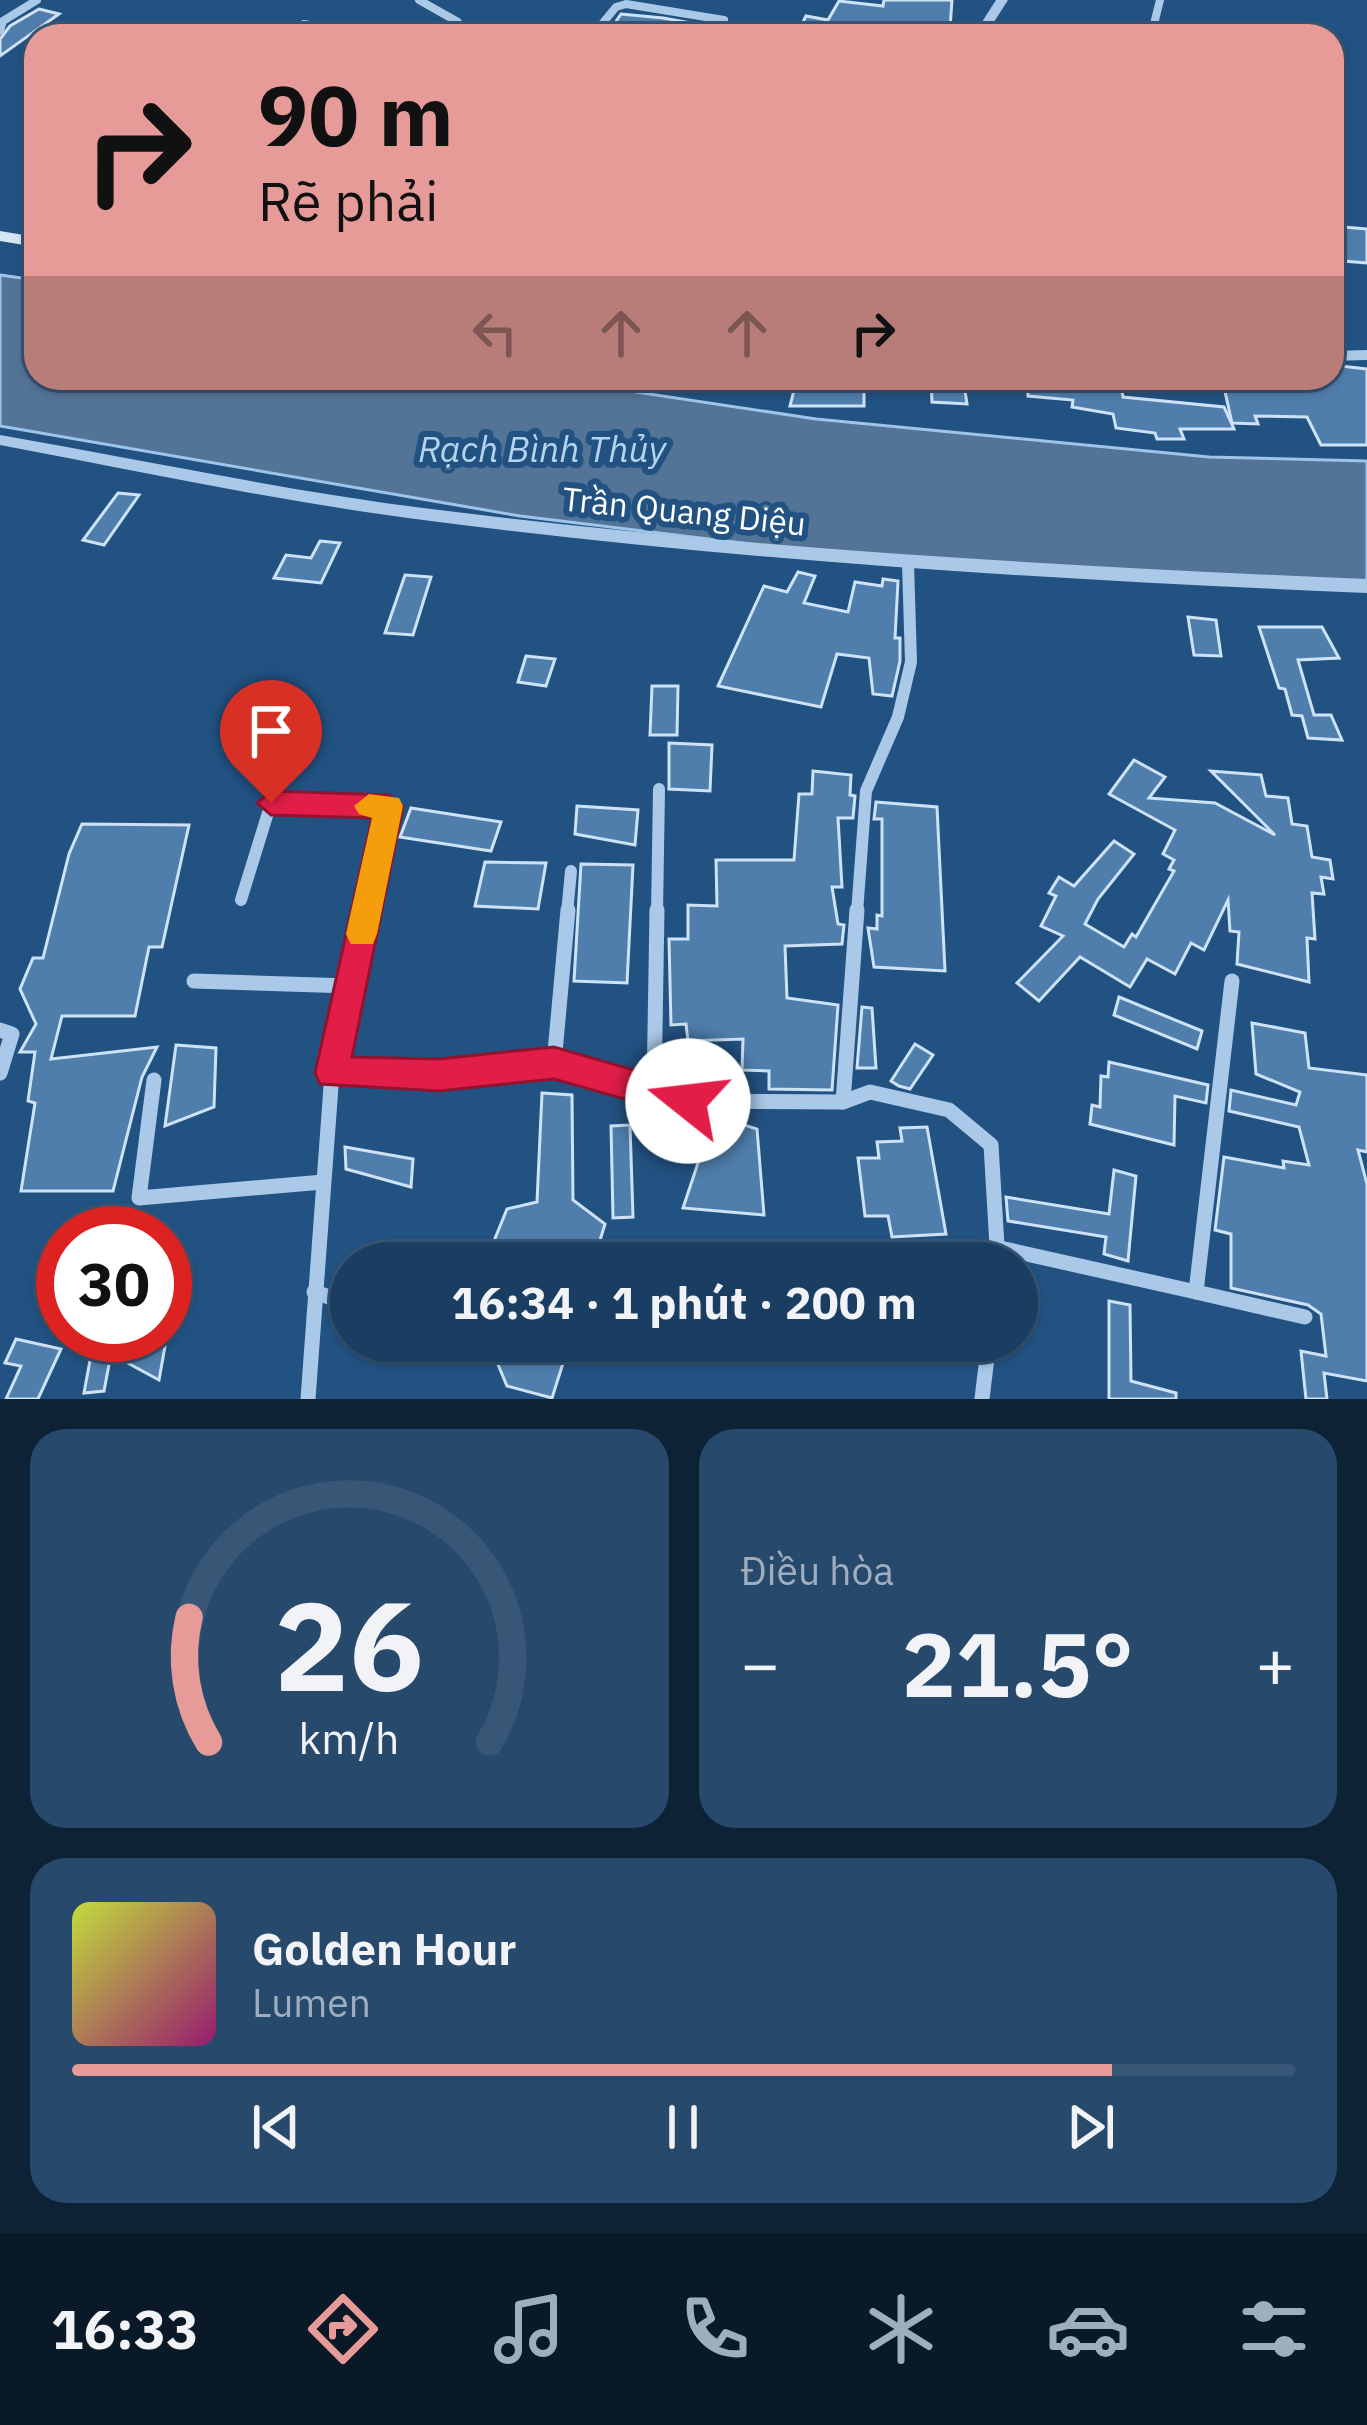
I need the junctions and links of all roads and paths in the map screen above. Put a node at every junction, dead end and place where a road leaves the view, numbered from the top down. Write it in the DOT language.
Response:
graph roads {
  1 [pos="37,0"];
  2 [pos="419,0"];
  3 [pos="457,24"];
  4 [pos="602,24"];
  5 [pos="721,24"];
  6 [pos="0,31"];
  7 [pos="0,440"];
  8 [pos="908,564"];
  9 [pos="1367,586"];
  10 [pos="659,789"];
  11 [pos="571,871"];
  12 [pos="241,900"];
  13 [pos="194,981"];
  14 [pos="1232,981"];
  15 [pos="351,986"];
  16 [pos="0,1030"];
  17 [pos="554,1063"];
  18 [pos="0,1073"];
  19 [pos="332,1073"];
  20 [pos="154,1080"];
  21 [pos="654,1091"];
  22 [pos="843,1102"];
  23 [pos="322,1182"];
  24 [pos="996,1242"];
  25 [pos="1038,1263"];
  26 [pos="314,1292"];
  27 [pos="1196,1292"];
  28 [pos="330,1297"];
  29 [pos="1305,1317"];
  30 [pos="986,1362"];
  31 [pos="308,1399"];
  32 [pos="982,1399"];
  1 -- 6 [label="street"];
  2 -- 3 [label="street"];
  4 -- 5 [label="street"];
  7 -- 8 [label="street, Trần Quang Diệu"];
  8 -- 9 [label="street, Trần Quang Diệu"];
  8 -- 22 [label="street"];
  10 -- 21 [label="street"];
  11 -- 17 [label="street"];
  12 -- 15 [label="street"];
  13 -- 15 [label="street"];
  14 -- 27 [label="street"];
  15 -- 19 [label="street"];
  16 -- 18 [label="street"];
  17 -- 19 [label="street"];
  17 -- 21 [label="street"];
  19 -- 23 [label="street"];
  20 -- 23 [label="street"];
  21 -- 22 [label="street"];
  22 -- 24 [label="street"];
  23 -- 26 [label="street"];
  25 -- 27 [label="street"];
  26 -- 28 [label="street"];
  26 -- 31 [label="street"];
  27 -- 29 [label="street"];
  30 -- 32 [label="street"];
}
